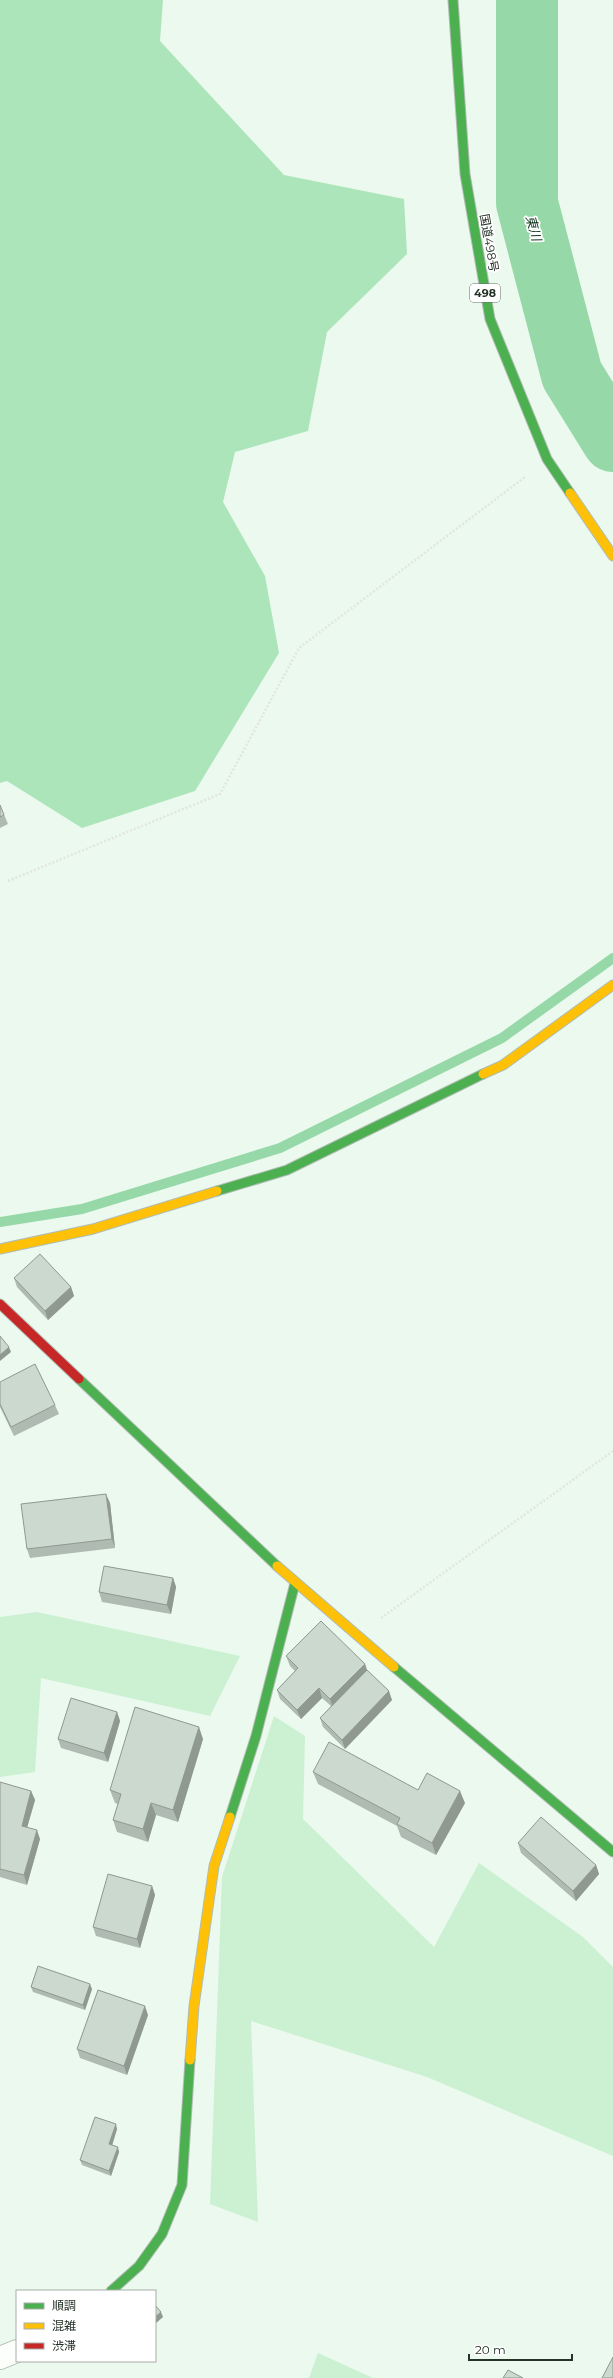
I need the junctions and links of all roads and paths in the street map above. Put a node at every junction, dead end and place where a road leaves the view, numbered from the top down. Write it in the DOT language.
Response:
graph roads {
  1 [pos="453,0"];
  2 [pos="547,459"];
  3 [pos="613,556"];
  4 [pos="8,881"];
  5 [pos="613,985"];
  6 [pos="0,1249"];
  7 [pos="0,1304"];
  8 [pos="613,1451"];
  9 [pos="295,1583"];
  10 [pos="357,1634"];
  11 [pos="613,1852"];
  12 [pos="112,2290"];
  13 [pos="16,2351"];
  14 [pos="0,2358"];
  1 -- 2 [label="main road, 国道498号 / 498"];
  2 -- 3 [label="main road, 国道498号 / 498"];
  2 -- 4 [label="path"];
  5 -- 6 [label="main road"];
  7 -- 9 [label="main road"];
  8 -- 10 [label="path"];
  9 -- 10 [label="main road"];
  9 -- 12 [label="main road"];
  10 -- 11 [label="main road"];
  13 -- 14 [label="street"];
}
